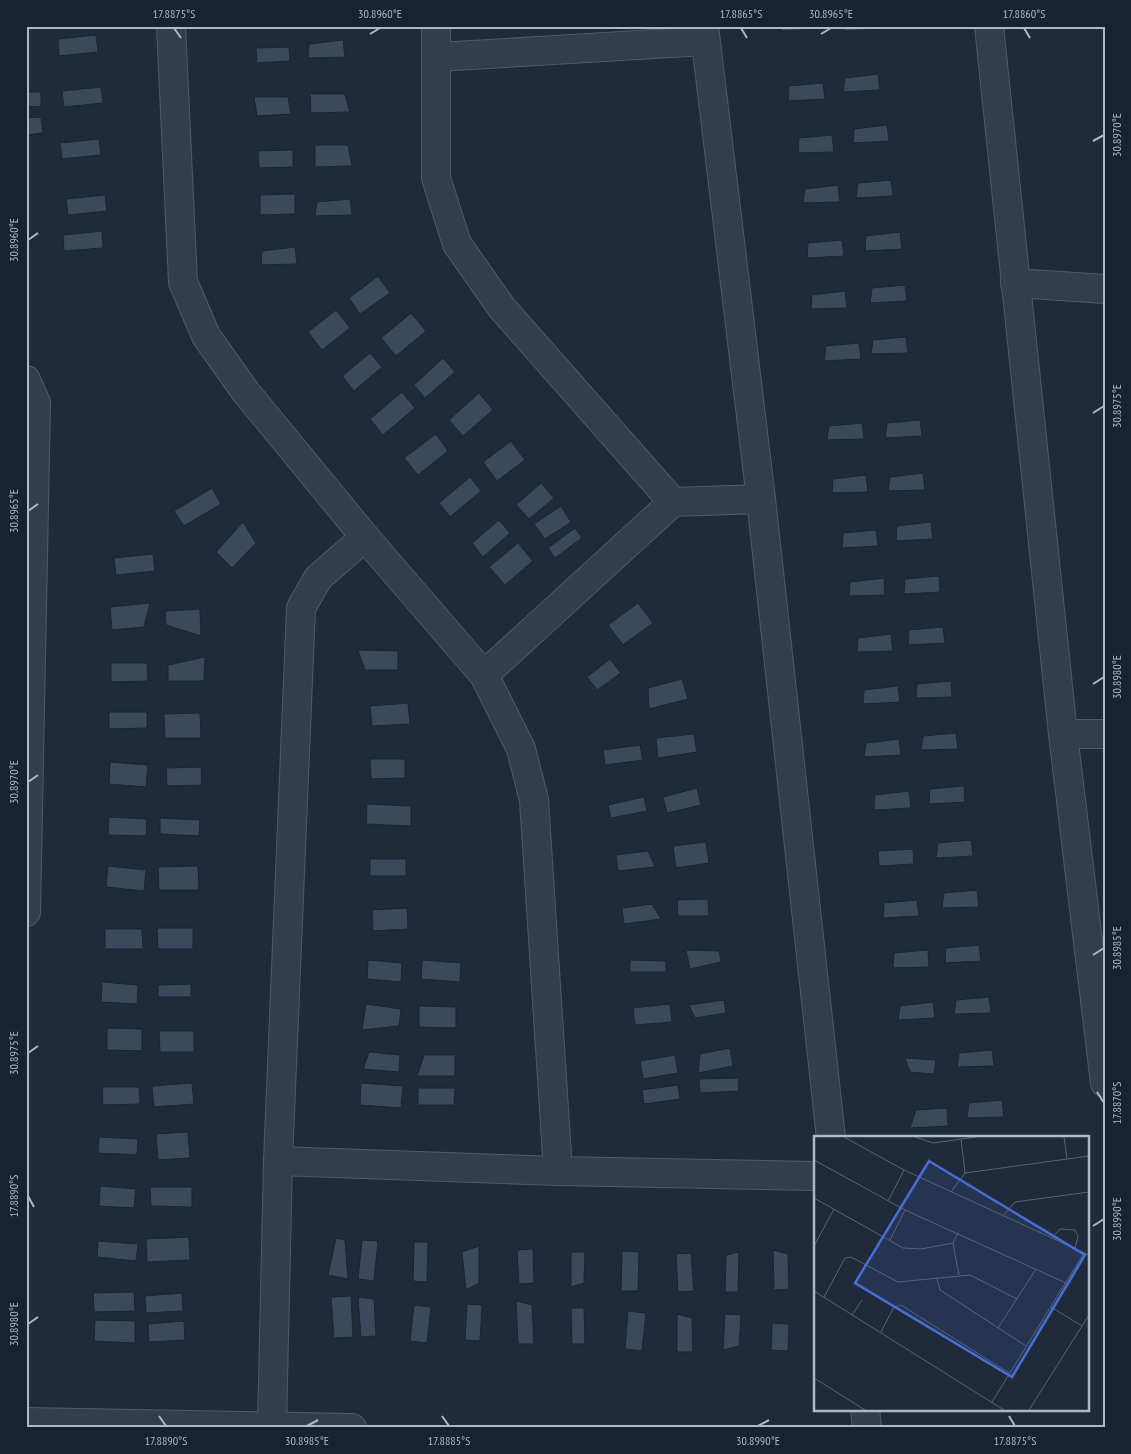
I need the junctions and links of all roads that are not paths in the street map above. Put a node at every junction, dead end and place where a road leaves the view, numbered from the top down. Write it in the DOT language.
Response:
graph roads {
  1 [pos="171,26"];
  2 [pos="436,26"];
  3 [pos="989,26"];
  4 [pos="704,34"];
  5 [pos="438,56"];
  6 [pos="1014,283"];
  7 [pos="1105,289"];
  8 [pos="26,380"];
  9 [pos="761,499"];
  10 [pos="673,502"];
  11 [pos="365,537"];
  12 [pos="484,675"];
  13 [pos="1064,734"];
  14 [pos="1105,734"];
  15 [pos="26,912"];
  16 [pos="1105,1083"];
  17 [pos="832,1136"];
  18 [pos="278,1161"];
  19 [pos="558,1171"];
  20 [pos="814,1176"];
  21 [pos="865,1412"];
  22 [pos="26,1422"];
  23 [pos="272,1425"];
  24 [pos="352,1428"];
  25 [pos="867,1428"];
  1 -- 11 [label="street"];
  2 -- 5 [label="street"];
  3 -- 6 [label="street"];
  4 -- 5 [label="street"];
  4 -- 9 [label="street"];
  5 -- 10 [label="street"];
  6 -- 7 [label="street"];
  6 -- 13 [label="street"];
  8 -- 15 [label="street"];
  9 -- 10 [label="street"];
  9 -- 17 [label="street"];
  10 -- 12 [label="street"];
  11 -- 12 [label="street"];
  11 -- 18 [label="street"];
  12 -- 19 [label="street"];
  13 -- 14 [label="street"];
  13 -- 16 [label="street"];
  18 -- 19 [label="street"];
  18 -- 23 [label="street"];
  19 -- 20 [label="street"];
  21 -- 25 [label="street"];
  22 -- 23 [label="street"];
  23 -- 24 [label="street"];
}
